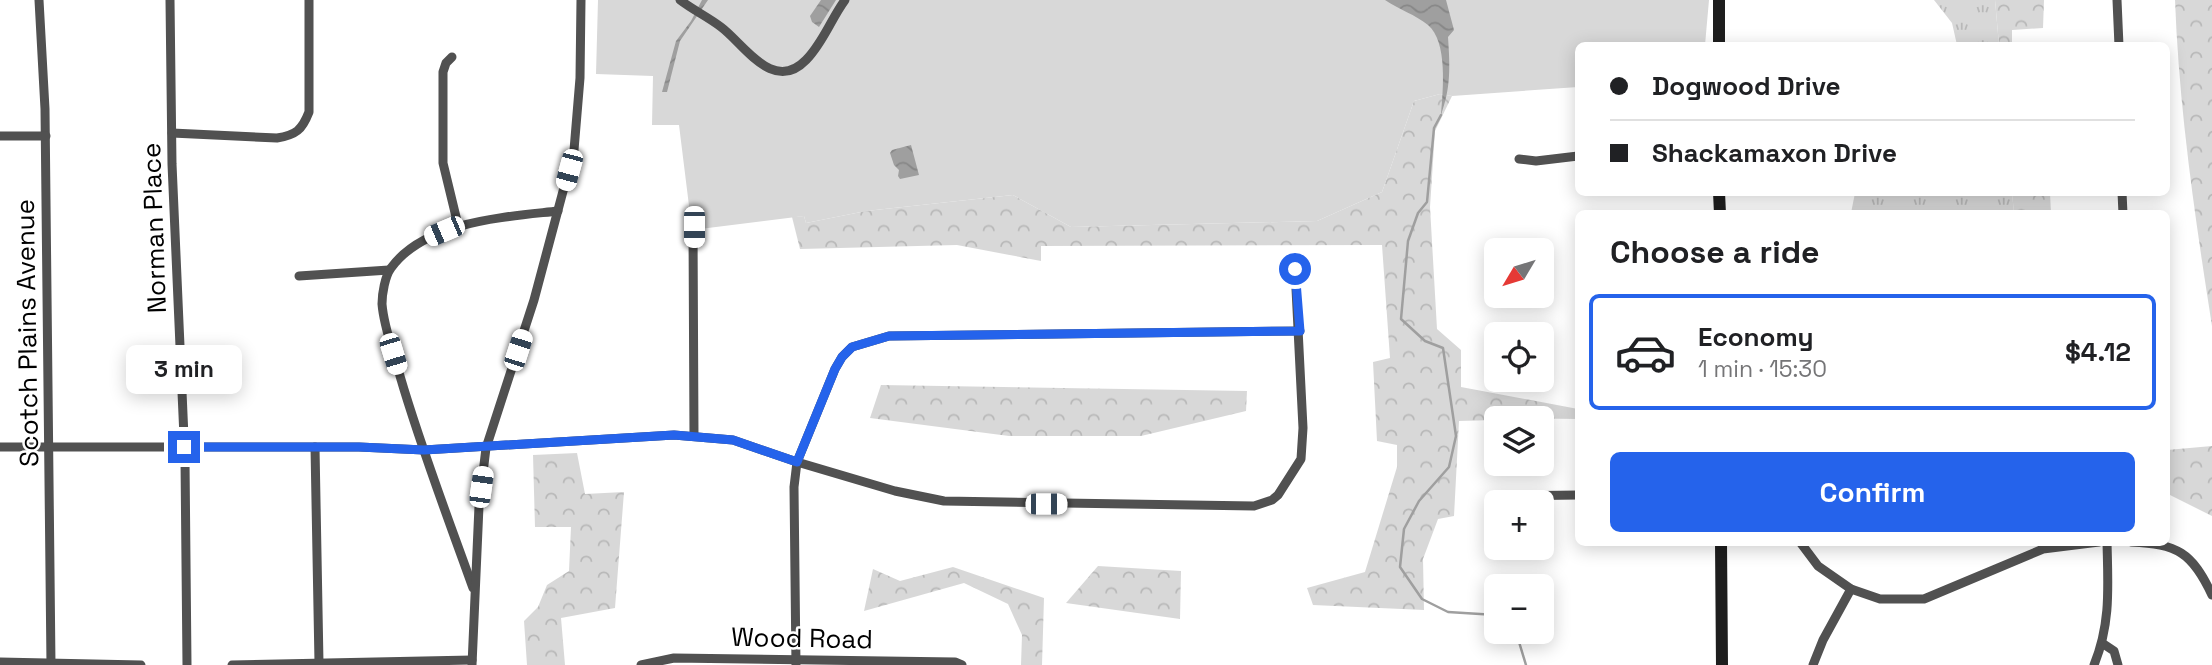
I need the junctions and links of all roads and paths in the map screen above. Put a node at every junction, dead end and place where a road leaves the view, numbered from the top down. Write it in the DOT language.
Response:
graph roads {
  1 [pos="38,0"];
  2 [pos="170,0"];
  3 [pos="309,0"];
  4 [pos="581,0"];
  5 [pos="681,0"];
  6 [pos="845,0"];
  7 [pos="1718,0"];
  8 [pos="2117,0"];
  9 [pos="1719,42"];
  10 [pos="2119,42"];
  11 [pos="452,57"];
  12 [pos="172,134"];
  13 [pos="0,136"];
  14 [pos="46,136"];
  15 [pos="1575,156"];
  16 [pos="1519,159"];
  17 [pos="558,211"];
  18 [pos="458,225"];
  19 [pos="694,227"];
  20 [pos="1295,269"];
  21 [pos="389,270"];
  22 [pos="299,276"];
  23 [pos="1300,331"];
  24 [pos="694,436"];
  25 [pos="0,447"];
  26 [pos="50,447"];
  27 [pos="184,447"];
  28 [pos="315,447"];
  29 [pos="486,448"];
  30 [pos="424,450"];
  31 [pos="797,462"];
  32 [pos="1554,495"];
  33 [pos="1575,495"];
  34 [pos="1721,546"];
  35 [pos="1803,546"];
  36 [pos="2067,546"];
  37 [pos="2107,546"];
  38 [pos="2166,546"];
  39 [pos="1851,589"];
  40 [pos="475,593"];
  41 [pos="2212,596"];
  42 [pos="2102,643"];
  43 [pos="673,661"];
  44 [pos="0,662"];
  45 [pos="472,662"];
  46 [pos="796,662"];
  47 [pos="319,663"];
  48 [pos="51,664"];
  49 [pos="141,665"];
  50 [pos="187,665"];
  51 [pos="232,665"];
  52 [pos="641,665"];
  53 [pos="962,665"];
  54 [pos="1722,665"];
  55 [pos="1813,665"];
  56 [pos="2094,665"];
  57 [pos="2118,665"];
  1 -- 14 [label="street, Scotch Plains Avenue"];
  2 -- 12 [label="street, Norman Place"];
  3 -- 12 [label="street"];
  4 -- 17 [label="street"];
  5 -- 6 [label="street"];
  7 -- 9 [label="main road"];
  8 -- 10 [label="street"];
  11 -- 18 [label="street"];
  12 -- 27 [label="street, Norman Place"];
  13 -- 14 [label="street"];
  14 -- 26 [label="street, Scotch Plains Avenue"];
  15 -- 16 [label="street"];
  17 -- 18 [label="street"];
  17 -- 29 [label="street"];
  18 -- 21 [label="street"];
  19 -- 24 [label="street"];
  20 -- 23 [label="street"];
  21 -- 22 [label="street"];
  21 -- 30 [label="street"];
  23 -- 31 [label="street"];
  23 -- 31 [label="street"];
  24 -- 29 [label="street"];
  24 -- 31 [label="street"];
  25 -- 26 [label="street"];
  26 -- 27 [label="street"];
  26 -- 48 [label="street, Scotch Plains Avenue"];
  27 -- 28 [label="street"];
  27 -- 50 [label="street, Norman Place"];
  28 -- 30 [label="street"];
  28 -- 47 [label="street"];
  29 -- 30 [label="street"];
  29 -- 40 [label="street"];
  30 -- 40 [label="street"];
  31 -- 46 [label="street"];
  32 -- 33 [label="street"];
  34 -- 54 [label="main road"];
  35 -- 39 [label="street"];
  36 -- 39 [label="street"];
  37 -- 42 [label="street"];
  38 -- 41 [label="street"];
  39 -- 55 [label="street"];
  40 -- 45 [label="street"];
  42 -- 56 [label="street"];
  42 -- 57 [label="street"];
  43 -- 46 [label="street, Wood Road"];
  43 -- 52 [label="street, Wood Road"];
  44 -- 48 [label="street"];
  45 -- 47 [label="street"];
  46 -- 53 [label="street, Wood Road"];
  47 -- 51 [label="street"];
  48 -- 49 [label="street"];
}
